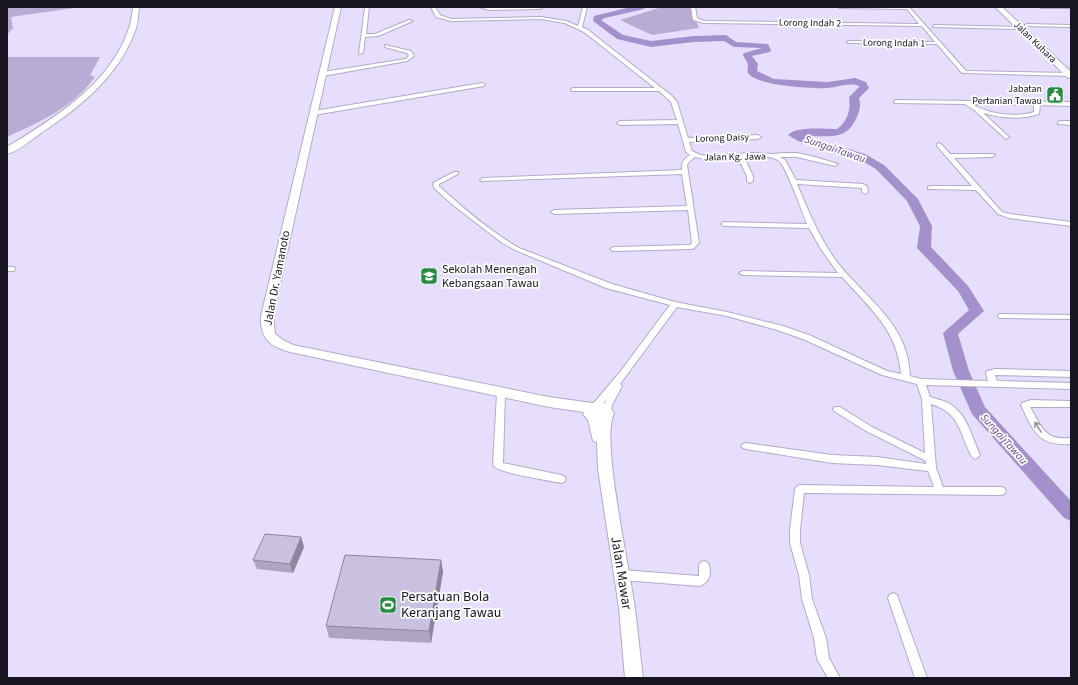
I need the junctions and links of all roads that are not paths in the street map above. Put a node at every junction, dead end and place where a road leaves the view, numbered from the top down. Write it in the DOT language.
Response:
graph roads {
  1 [pos="136,7"];
  2 [pos="338,7"];
  3 [pos="367,7"];
  4 [pos="433,7"];
  5 [pos="481,7"];
  6 [pos="585,7"];
  7 [pos="693,7"];
  8 [pos="840,7"];
  9 [pos="908,7"];
  10 [pos="998,7"];
  11 [pos="1007,7"];
  12 [pos="1041,7"];
  13 [pos="1071,7"];
  14 [pos="540,8"];
  15 [pos="411,21"];
  16 [pos="923,25"];
  17 [pos="935,26"];
  18 [pos="1071,26"];
  19 [pos="580,27"];
  20 [pos="1024,27"];
  21 [pos="362,36"];
  22 [pos="849,42"];
  23 [pos="938,43"];
  24 [pos="387,46"];
  25 [pos="361,53"];
  26 [pos="1071,66"];
  27 [pos="323,74"];
  28 [pos="1070,75"];
  29 [pos="482,85"];
  30 [pos="661,89"];
  31 [pos="573,90"];
  32 [pos="896,102"];
  33 [pos="966,103"];
  34 [pos="1037,104"];
  35 [pos="1071,104"];
  36 [pos="977,110"];
  37 [pos="314,113"];
  38 [pos="680,122"];
  39 [pos="620,123"];
  40 [pos="1060,123"];
  41 [pos="1071,123"];
  42 [pos="758,137"];
  43 [pos="1006,137"];
  44 [pos="686,140"];
  45 [pos="939,145"];
  46 [pos="7,151"];
  47 [pos="992,155"];
  48 [pos="694,156"];
  49 [pos="949,156"];
  50 [pos="742,157"];
  51 [pos="775,157"];
  52 [pos="835,164"];
  53 [pos="685,172"];
  54 [pos="456,173"];
  55 [pos="483,180"];
  56 [pos="750,181"];
  57 [pos="792,182"];
  58 [pos="930,188"];
  59 [pos="976,188"];
  60 [pos="866,192"];
  61 [pos="691,208"];
  62 [pos="554,212"];
  63 [pos="724,224"];
  64 [pos="1071,224"];
  65 [pos="810,226"];
  66 [pos="613,249"];
  67 [pos="743,273"];
  68 [pos="844,275"];
  69 [pos="675,304"];
  70 [pos="1002,316"];
  71 [pos="1071,317"];
  72 [pos="1071,374"];
  73 [pos="906,378"];
  74 [pos="921,382"];
  75 [pos="993,383"];
  76 [pos="1071,386"];
  77 [pos="501,393"];
  78 [pos="926,399"];
  79 [pos="1071,404"];
  80 [pos="837,410"];
  81 [pos="598,413"];
  82 [pos="1071,441"];
  83 [pos="746,446"];
  84 [pos="975,455"];
  85 [pos="931,464"];
  86 [pos="562,479"];
  87 [pos="940,490"];
  88 [pos="1001,491"];
  89 [pos="704,566"];
  90 [pos="622,576"];
  91 [pos="893,598"];
  92 [pos="634,678"];
  93 [pos="834,678"];
  94 [pos="921,678"];
  1 -- 46 [label="street"];
  2 -- 27 [label="street, Jalan Dr. Yamanoto"];
  3 -- 21 [label="street"];
  4 -- 19 [label="street, Jalan Kg. Jawa"];
  5 -- 14 [label="street"];
  6 -- 19 [label="street"];
  7 -- 16 [label="street, Lorong Indah 2"];
  8 -- 9 [label="street"];
  9 -- 16 [label="street"];
  10 -- 20 [label="main road, Jalan Kuhara"];
  11 -- 20 [label="main road, Jalan Kuhara"];
  12 -- 13 [label="street"];
  15 -- 21 [label="street"];
  16 -- 23 [label="street"];
  17 -- 20 [label="street"];
  18 -- 20 [label="street"];
  19 -- 30 [label="street, Jalan Kg. Jawa"];
  20 -- 26 [label="main road, Jalan Kuhara"];
  20 -- 28 [label="main road, Jalan Kuhara"];
  21 -- 25 [label="street"];
  22 -- 23 [label="street, Lorong Indah 1"];
  23 -- 28 [label="street"];
  24 -- 27 [label="street"];
  27 -- 37 [label="street, Jalan Dr. Yamanoto"];
  29 -- 37 [label="street"];
  30 -- 31 [label="street"];
  30 -- 38 [label="street, Jalan Kg. Jawa"];
  32 -- 33 [label="street"];
  33 -- 34 [label="street"];
  33 -- 36 [label="street"];
  34 -- 35 [label="street"];
  34 -- 36 [label="street"];
  36 -- 43 [label="street"];
  37 -- 77 [label="street, Jalan Dr. Yamanoto"];
  38 -- 39 [label="street"];
  38 -- 44 [label="street, Jalan Kg. Jawa"];
  40 -- 41 [label="street"];
  42 -- 44 [label="street, Lorong Daisy"];
  44 -- 48 [label="street, Jalan Kg. Jawa"];
  45 -- 49 [label="street"];
  47 -- 49 [label="street"];
  48 -- 50 [label="street, Jalan Kg. Jawa"];
  48 -- 53 [label="street"];
  49 -- 59 [label="street"];
  50 -- 51 [label="street, Jalan Kg. Jawa"];
  50 -- 56 [label="street"];
  51 -- 52 [label="street"];
  51 -- 57 [label="street, Jalan Kg. Jawa"];
  53 -- 55 [label="street"];
  53 -- 61 [label="street"];
  54 -- 69 [label="street"];
  57 -- 60 [label="street"];
  57 -- 65 [label="street, Jalan Kg. Jawa"];
  58 -- 59 [label="street"];
  59 -- 64 [label="street"];
  61 -- 62 [label="street"];
  61 -- 66 [label="street"];
  63 -- 65 [label="street"];
  65 -- 68 [label="street, Jalan Kg. Jawa"];
  67 -- 68 [label="street"];
  68 -- 73 [label="street, Jalan Kg. Jawa"];
  69 -- 73 [label="street"];
  69 -- 81 [label="street"];
  70 -- 71 [label="street"];
  72 -- 75 [label="street"];
  73 -- 74 [label="street"];
  74 -- 75 [label="street"];
  74 -- 78 [label="street"];
  75 -- 76 [label="street"];
  77 -- 81 [label="street, Jalan Dr. Yamanoto"];
  77 -- 86 [label="street"];
  78 -- 84 [label="street"];
  78 -- 85 [label="street"];
  82 -- 79 [label="street, one-way"];
  80 -- 85 [label="street"];
  81 -- 90 [label="street, Jalan Mawar"];
  83 -- 85 [label="street"];
  85 -- 87 [label="street"];
  87 -- 88 [label="street"];
  87 -- 93 [label="street"];
  89 -- 90 [label="street"];
  90 -- 92 [label="street, Jalan Mawar"];
  91 -- 94 [label="street"];
}
